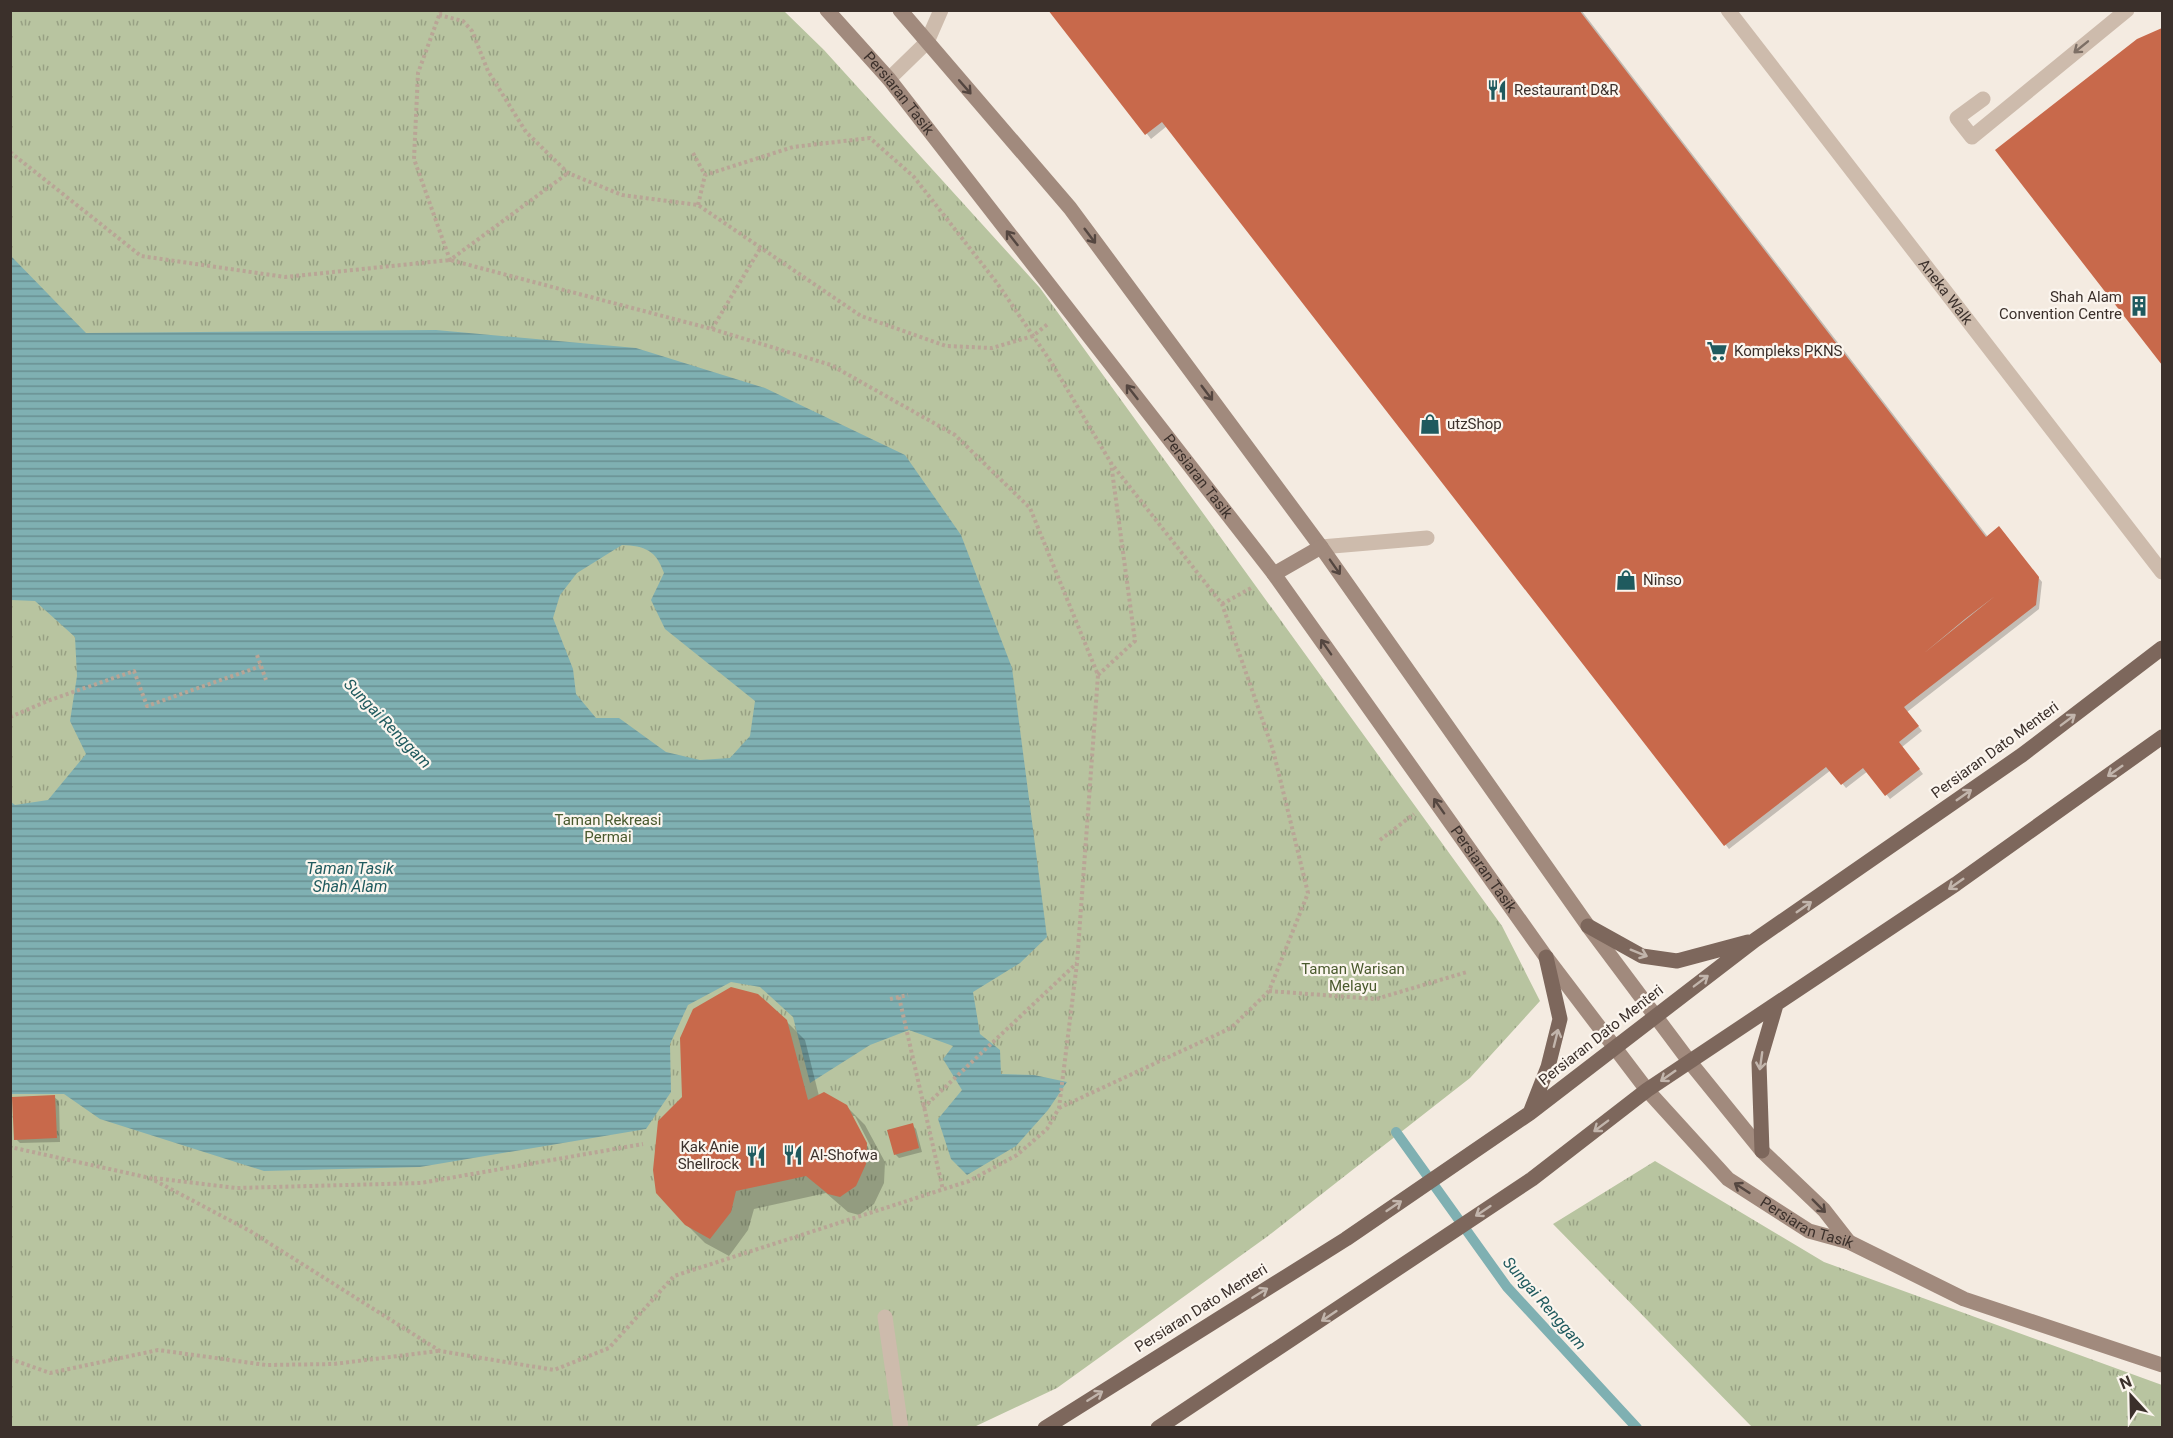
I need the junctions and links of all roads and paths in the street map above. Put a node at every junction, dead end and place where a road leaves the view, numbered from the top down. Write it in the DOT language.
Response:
graph roads {
  1 [pos="827,10"];
  2 [pos="900,10"];
  3 [pos="941,10"];
  4 [pos="1728,10"];
  5 [pos="2127,10"];
  6 [pos="440,13"];
  7 [pos="927,42"];
  8 [pos="889,79"];
  9 [pos="1983,99"];
  10 [pos="10,152"];
  11 [pos="693,153"];
  12 [pos="568,173"];
  13 [pos="705,175"];
  14 [pos="698,206"];
  15 [pos="761,247"];
  16 [pos="450,260"];
  17 [pos="1066,307"];
  18 [pos="712,329"];
  19 [pos="1033,336"];
  20 [pos="1112,463"];
  21 [pos="1426,537"];
  22 [pos="1321,547"];
  23 [pos="2163,572"];
  24 [pos="1274,574"];
  25 [pos="1222,604"];
  26 [pos="2163,648"];
  27 [pos="257,655"];
  28 [pos="261,666"];
  29 [pos="1098,675"];
  30 [pos="266,680"];
  31 [pos="10,717"];
  32 [pos="2163,737"];
  33 [pos="1434,799"];
  34 [pos="1380,840"];
  35 [pos="1588,926"];
  36 [pos="1755,940"];
  37 [pos="1546,957"];
  38 [pos="1077,963"];
  39 [pos="1467,972"];
  40 [pos="1269,991"];
  41 [pos="908,995"];
  42 [pos="899,997"];
  43 [pos="890,999"];
  44 [pos="1776,1005"];
  45 [pos="1654,1016"];
  46 [pos="1614,1046"];
  47 [pos="1689,1061"];
  48 [pos="1647,1090"];
  49 [pos="923,1108"];
  50 [pos="1059,1108"];
  51 [pos="1530,1113"];
  52 [pos="643,1144"];
  53 [pos="10,1147"];
  54 [pos="1761,1150"];
  55 [pos="150,1178"];
  56 [pos="943,1190"];
  57 [pos="1849,1242"];
  58 [pos="885,1317"];
  59 [pos="440,1351"];
  60 [pos="10,1359"];
  61 [pos="2163,1365"];
  62 [pos="1205,1398"];
  63 [pos="901,1428"];
  64 [pos="1046,1428"];
  65 [pos="1158,1428"];
  66 [pos="1170,1428"];
  1 -- 8 [label="main road, Persiaran Tasik"];
  2 -- 7 [label="main road, Persiaran Tasik"];
  3 -- 7 [label="street"];
  4 -- 23 [label="street, Aneka Walk"];
  5 -- 9 [label="street, one-way"];
  6 -- 12 [label="path"];
  6 -- 16 [label="path"];
  7 -- 8 [label="street"];
  7 -- 22 [label="main road, Persiaran Tasik, one-way"];
  17 -- 8 [label="main road, Persiaran Tasik, one-way"];
  10 -- 16 [label="path"];
  11 -- 13 [label="path"];
  12 -- 14 [label="path"];
  12 -- 16 [label="path"];
  13 -- 14 [label="path"];
  13 -- 19 [label="path"];
  14 -- 15 [label="path"];
  15 -- 18 [label="path"];
  15 -- 19 [label="path"];
  16 -- 18 [label="path"];
  17 -- 19 [label="path"];
  24 -- 17 [label="main road, Persiaran Tasik, one-way"];
  18 -- 29 [label="path"];
  19 -- 20 [label="path"];
  20 -- 25 [label="path"];
  20 -- 29 [label="path"];
  21 -- 22 [label="street"];
  22 -- 24 [label="main road"];
  22 -- 35 [label="main road, Persiaran Tasik, one-way"];
  24 -- 25 [label="path"];
  33 -- 24 [label="main road, Persiaran Tasik, one-way"];
  25 -- 40 [label="path"];
  36 -- 26 [label="main road, Persiaran Dato Menteri, one-way"];
  27 -- 28 [label="path"];
  28 -- 30 [label="path"];
  28 -- 31 [label="path"];
  29 -- 38 [label="path"];
  32 -- 44 [label="main road, one-way"];
  33 -- 34 [label="path"];
  37 -- 33 [label="main road, Persiaran Tasik, one-way"];
  35 -- 36 [label="main road, one-way"];
  35 -- 45 [label="main road, Persiaran Tasik"];
  45 -- 36 [label="main road, Persiaran Dato Menteri, one-way"];
  37 -- 46 [label="main road, Persiaran Tasik"];
  51 -- 37 [label="main road, one-way"];
  38 -- 49 [label="path"];
  38 -- 50 [label="path"];
  39 -- 40 [label="path"];
  40 -- 50 [label="path"];
  41 -- 42 [label="path"];
  42 -- 43 [label="path"];
  42 -- 49 [label="path"];
  44 -- 47 [label="main road"];
  44 -- 54 [label="main road, one-way"];
  45 -- 46 [label="main road, Persiaran Dato Menteri"];
  45 -- 47 [label="main road, Persiaran Tasik"];
  46 -- 48 [label="main road, Persiaran Tasik"];
  46 -- 51 [label="main road, Persiaran Dato Menteri"];
  47 -- 48 [label="main road, one-way"];
  47 -- 54 [label="main road, Persiaran Tasik"];
  57 -- 48 [label="main road, Persiaran Tasik, one-way"];
  48 -- 62 [label="main road, one-way"];
  49 -- 56 [label="path"];
  50 -- 56 [label="path"];
  64 -- 51 [label="main road, Persiaran Dato Menteri, one-way"];
  52 -- 55 [label="path"];
  53 -- 55 [label="path"];
  54 -- 57 [label="main road, Persiaran Tasik, one-way"];
  55 -- 59 [label="path"];
  56 -- 59 [label="path"];
  57 -- 61 [label="main road"];
  58 -- 63 [label="street"];
  59 -- 60 [label="path"];
  62 -- 65 [label="main road"];
  62 -- 66 [label="street"];
}
